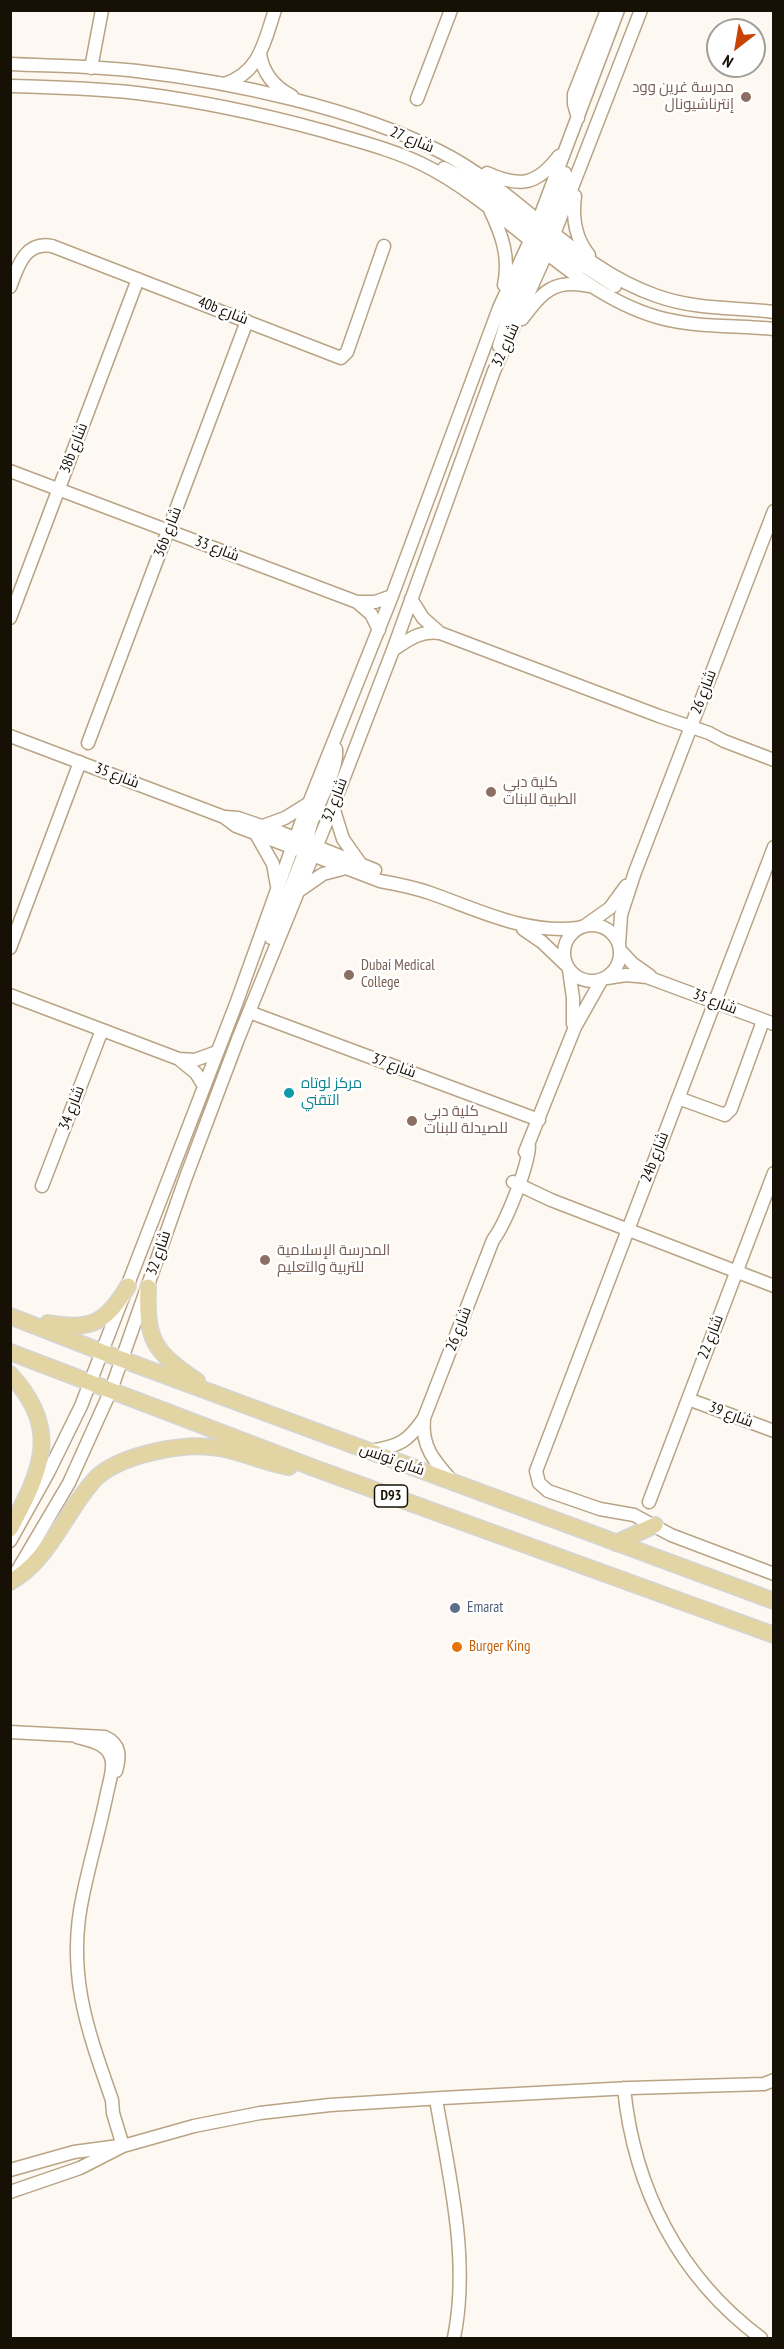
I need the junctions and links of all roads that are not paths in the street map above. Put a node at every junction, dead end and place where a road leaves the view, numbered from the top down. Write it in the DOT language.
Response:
graph roads {
  1 [pos="102,10"];
  2 [pos="275,10"];
  3 [pos="451,10"];
  4 [pos="607,10"];
  5 [pos="618,10"];
  6 [pos="641,10"];
  7 [pos="260,54"];
  8 [pos="10,64"];
  9 [pos="91,68"];
  10 [pos="224,84"];
  11 [pos="10,86"];
  12 [pos="417,99"];
  13 [pos="301,102"];
  14 [pos="578,117"];
  15 [pos="568,142"];
  16 [pos="459,161"];
  17 [pos="422,164"];
  18 [pos="576,179"];
  19 [pos="488,206"];
  20 [pos="543,236"];
  21 [pos="384,246"];
  22 [pos="604,271"];
  23 [pos="138,279"];
  24 [pos="592,286"];
  25 [pos="10,287"];
  26 [pos="655,296"];
  27 [pos="499,308"];
  28 [pos="774,312"];
  29 [pos="248,321"];
  30 [pos="774,328"];
  31 [pos="511,335"];
  32 [pos="494,371"];
  33 [pos="10,471"];
  34 [pos="58,489"];
  35 [pos="774,511"];
  36 [pos="168,531"];
  37 [pos="392,596"];
  38 [pos="411,599"];
  39 [pos="357,602"];
  40 [pos="10,618"];
  41 [pos="379,630"];
  42 [pos="440,633"];
  43 [pos="393,650"];
  44 [pos="690,729"];
  45 [pos="10,736"];
  46 [pos="334,742"];
  47 [pos="88,743"];
  48 [pos="774,760"];
  49 [pos="80,762"];
  50 [pos="310,802"];
  51 [pos="333,806"];
  52 [pos="259,830"];
  53 [pos="305,847"];
  54 [pos="774,847"];
  55 [pos="361,864"];
  56 [pos="346,868"];
  57 [pos="635,872"];
  58 [pos="395,882"];
  59 [pos="300,891"];
  60 [pos="277,892"];
  61 [pos="514,924"];
  62 [pos="582,927"];
  63 [pos="10,948"];
  64 [pos="620,948"];
  65 [pos="567,967"];
  66 [pos="264,973"];
  67 [pos="603,980"];
  68 [pos="657,980"];
  69 [pos="10,995"];
  70 [pos="714,1002"];
  71 [pos="249,1012"];
  72 [pos="769,1023"];
  73 [pos="102,1030"];
  74 [pos="570,1040"];
  75 [pos="217,1052"];
  76 [pos="179,1059"];
  77 [pos="204,1086"];
  78 [pos="678,1098"];
  79 [pos="539,1120"];
  80 [pos="774,1173"];
  81 [pos="42,1186"];
  82 [pos="514,1187"];
  83 [pos="627,1230"];
  84 [pos="736,1272"];
  85 [pos="128,1286"];
  86 [pos="774,1286"];
  87 [pos="148,1287"];
  88 [pos="12,1317"];
  89 [pos="10,1352"];
  90 [pos="102,1352"];
  91 [pos="122,1359"];
  92 [pos="10,1374"];
  93 [pos="90,1382"];
  94 [pos="111,1390"];
  95 [pos="217,1394"];
  96 [pos="688,1399"];
  97 [pos="424,1418"];
  98 [pos="774,1431"];
  99 [pos="369,1451"];
  100 [pos="314,1468"];
  101 [pos="454,1483"];
  102 [pos="649,1502"];
  103 [pos="634,1515"];
  104 [pos="655,1525"];
  105 [pos="10,1529"];
  106 [pos="640,1531"];
  107 [pos="10,1541"];
  108 [pos="616,1543"];
  109 [pos="774,1574"];
  110 [pos="10,1582"];
  111 [pos="774,1601"];
  112 [pos="774,1635"];
  113 [pos="10,1732"];
  114 [pos="774,2069"];
  115 [pos="774,2080"];
  116 [pos="737,2084"];
  117 [pos="627,2088"];
  118 [pos="439,2098"];
  119 [pos="128,2145"];
  120 [pos="10,2170"];
  121 [pos="10,2192"];
  122 [pos="454,2338"];
  123 [pos="761,2338"];
  1 -- 9 [label="street"];
  2 -- 7 [label="street"];
  3 -- 12 [label="street"];
  4 -- 14 [label="street"];
  5 -- 14 [label="street, شارع 32"];
  6 -- 18 [label="street, شارع 32"];
  7 -- 10 [label="street"];
  7 -- 13 [label="street"];
  8 -- 9 [label="street, شارع 27"];
  9 -- 10 [label="street, شارع 27"];
  10 -- 13 [label="street, شارع 27"];
  11 -- 17 [label="street, شارع 27"];
  13 -- 16 [label="street, شارع 27"];
  14 -- 15 [label="street, شارع 32"];
  14 -- 20 [label="street"];
  15 -- 16 [label="street"];
  15 -- 20 [label="street, شارع 32"];
  16 -- 20 [label="street, شارع 27"];
  17 -- 19 [label="street, شارع 27"];
  17 -- 20 [label="street"];
  18 -- 20 [label="street, شارع 32"];
  18 -- 22 [label="street"];
  19 -- 20 [label="street, شارع 27"];
  19 -- 27 [label="street"];
  20 -- 22 [label="street, شارع 27"];
  20 -- 24 [label="street, شارع 27"];
  20 -- 26 [label="street"];
  20 -- 27 [label="street, شارع 32"];
  20 -- 31 [label="street, شارع 32"];
  20 -- 32 [label="street"];
  21 -- 29 [label="street, 40b شارع"];
  22 -- 26 [label="street, شارع 27"];
  23 -- 25 [label="street, 40b شارع"];
  23 -- 29 [label="street, 40b شارع"];
  23 -- 34 [label="street, 38b شارع"];
  24 -- 30 [label="street, شارع 27"];
  24 -- 31 [label="street"];
  26 -- 28 [label="street, شارع 27"];
  27 -- 37 [label="street, شارع 32"];
  29 -- 36 [label="street, 36b شارع"];
  31 -- 32 [label="street, شارع 32"];
  32 -- 38 [label="street, شارع 32"];
  33 -- 34 [label="street, شارع 33"];
  34 -- 36 [label="street, شارع 33"];
  34 -- 40 [label="street, 38b شارع"];
  35 -- 44 [label="street, شارع 26"];
  36 -- 39 [label="street, شارع 33"];
  36 -- 47 [label="street, 36b شارع"];
  37 -- 39 [label="street, شارع 33"];
  37 -- 41 [label="street, شارع 32"];
  38 -- 42 [label="street"];
  38 -- 43 [label="street, شارع 32"];
  39 -- 41 [label="street, شارع 33"];
  41 -- 46 [label="street, شارع 32"];
  42 -- 43 [label="street"];
  42 -- 44 [label="street"];
  43 -- 51 [label="street, شارع 32"];
  44 -- 48 [label="street"];
  44 -- 57 [label="street, شارع 26"];
  45 -- 49 [label="street, شارع 35"];
  46 -- 50 [label="street, شارع 32"];
  46 -- 53 [label="street"];
  49 -- 52 [label="street, شارع 35"];
  49 -- 63 [label="street"];
  50 -- 52 [label="street"];
  50 -- 53 [label="street, شارع 32"];
  51 -- 53 [label="street, شارع 32"];
  51 -- 55 [label="street"];
  52 -- 53 [label="street, شارع 35"];
  52 -- 60 [label="street"];
  53 -- 55 [label="street, شارع 35"];
  53 -- 56 [label="street, شارع 35"];
  53 -- 59 [label="street, شارع 32"];
  53 -- 60 [label="street, شارع 32"];
  53 -- 66 [label="street"];
  54 -- 70 [label="street, 24b شارع"];
  55 -- 58 [label="street, شارع 35"];
  56 -- 58 [label="street, شارع 35"];
  56 -- 59 [label="street"];
  57 -- 62 [label="street, شارع 26"];
  57 -- 64 [label="street, شارع 26"];
  58 -- 61 [label="street, شارع 35"];
  59 -- 66 [label="street, شارع 32"];
  60 -- 75 [label="street, شارع 32"];
  61 -- 62 [label="street, شارع 35"];
  61 -- 65 [label="street, شارع 35"];
  62 -- 64 [label="street"];
  62 -- 65 [label="street"];
  64 -- 67 [label="street"];
  64 -- 68 [label="street, شارع 35"];
  65 -- 67 [label="street"];
  65 -- 74 [label="street, شارع 26"];
  66 -- 71 [label="street, شارع 32"];
  67 -- 68 [label="street, شارع 35"];
  67 -- 74 [label="street, شارع 26"];
  68 -- 70 [label="street, شارع 35"];
  69 -- 73 [label="street"];
  70 -- 72 [label="street, شارع 35"];
  70 -- 78 [label="street, 24b شارع"];
  71 -- 79 [label="street, شارع 37"];
  71 -- 87 [label="street, شارع 32"];
  72 -- 78 [label="street"];
  73 -- 76 [label="street"];
  73 -- 81 [label="street, شارع 34"];
  74 -- 79 [label="street, شارع 26"];
  75 -- 76 [label="street"];
  75 -- 77 [label="street, شارع 32"];
  76 -- 77 [label="street"];
  77 -- 85 [label="street, شارع 32"];
  78 -- 83 [label="street, 24b شارع"];
  79 -- 82 [label="street, شارع 26"];
  80 -- 84 [label="street, شارع 22"];
  82 -- 83 [label="street"];
  82 -- 97 [label="street, شارع 26"];
  83 -- 84 [label="street"];
  83 -- 103 [label="street, 24b شارع"];
  84 -- 86 [label="street"];
  84 -- 96 [label="street, شارع 22"];
  85 -- 88 [label="main road"];
  85 -- 90 [label="street, شارع 32"];
  87 -- 91 [label="street, شارع 32"];
  87 -- 95 [label="main road"];
  88 -- 90 [label="main road, شارع تونس / D93"];
  89 -- 93 [label="main road, D93"];
  90 -- 91 [label="main road, شارع تونس / D93"];
  90 -- 93 [label="street, شارع 32"];
  91 -- 94 [label="street, شارع 32"];
  91 -- 95 [label="main road, شارع تونس / D93"];
  92 -- 105 [label="main road"];
  93 -- 94 [label="main road, D93"];
  93 -- 107 [label="street, شارع 32"];
  94 -- 100 [label="main road, D93"];
  94 -- 110 [label="street, شارع 32"];
  95 -- 99 [label="main road, شارع تونس / D93"];
  96 -- 98 [label="street, شارع 39"];
  96 -- 102 [label="street, شارع 22"];
  97 -- 99 [label="street, شارع 26"];
  97 -- 101 [label="street, شارع 26"];
  99 -- 101 [label="main road, شارع تونس / D93"];
  100 -- 110 [label="main road"];
  100 -- 112 [label="main road, D93"];
  101 -- 108 [label="main road, شارع تونس / D93"];
  103 -- 104 [label="street"];
  103 -- 106 [label="street"];
  104 -- 106 [label="main road"];
  104 -- 109 [label="street"];
  106 -- 108 [label="main road"];
  108 -- 111 [label="main road, شارع تونس / D93"];
  113 -- 119 [label="street"];
  114 -- 116 [label="street"];
  115 -- 116 [label="street"];
  116 -- 117 [label="street"];
  117 -- 118 [label="street"];
  117 -- 123 [label="street"];
  118 -- 119 [label="street"];
  118 -- 122 [label="street"];
  119 -- 120 [label="street"];
  119 -- 121 [label="street"];
}
